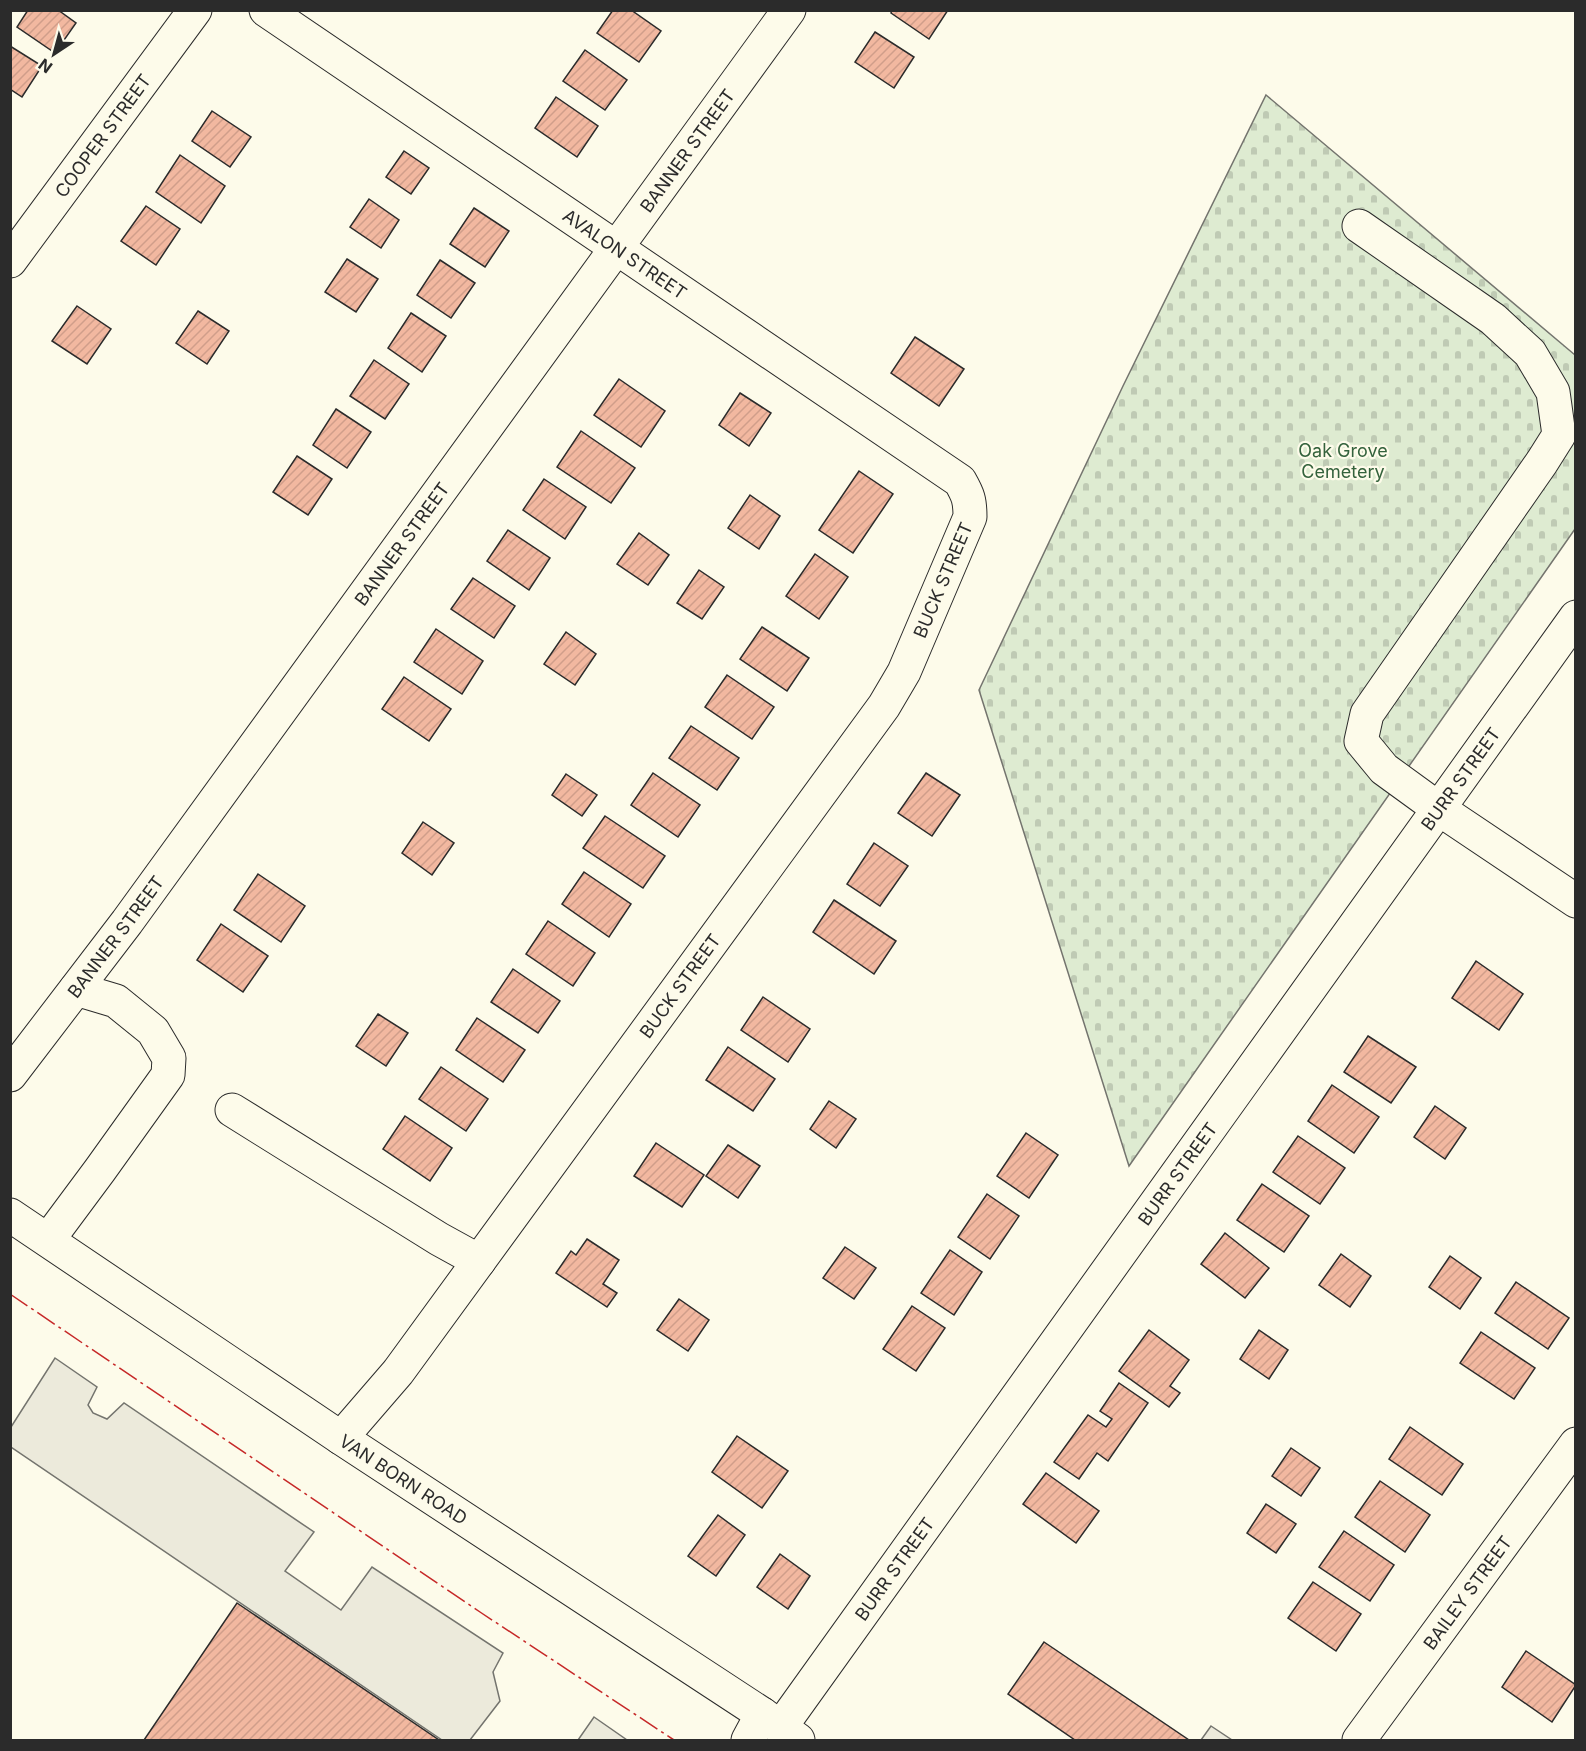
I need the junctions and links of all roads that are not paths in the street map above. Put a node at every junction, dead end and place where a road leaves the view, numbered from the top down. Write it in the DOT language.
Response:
graph roads {
  1 [pos="195,10"];
  2 [pos="266,10"];
  3 [pos="789,10"];
  4 [pos="1359,226"];
  5 [pos="617,247"];
  6 [pos="10,261"];
  7 [pos="970,507"];
  8 [pos="1575,617"];
  9 [pos="1439,809"];
  10 [pos="1575,901"];
  11 [pos="76,989"];
  12 [pos="10,1075"];
  13 [pos="232,1110"];
  14 [pos="13,1223"];
  15 [pos="48,1240"];
  16 [pos="479,1261"];
  17 [pos="340,1438"];
  18 [pos="1575,1444"];
  19 [pos="772,1731"];
  20 [pos="1359,1740"];
  1 -- 6 [label="street, COOPER STREET"];
  2 -- 5 [label="street, AVALON STREET"];
  3 -- 5 [label="street, BANNER STREET"];
  4 -- 9 [label="street"];
  5 -- 7 [label="street, AVALON STREET"];
  5 -- 11 [label="street, BANNER STREET"];
  7 -- 16 [label="street, BUCK STREET"];
  8 -- 9 [label="street, BURR STREET"];
  9 -- 10 [label="street"];
  9 -- 19 [label="street, BURR STREET"];
  11 -- 12 [label="street, BANNER STREET"];
  11 -- 15 [label="street"];
  13 -- 16 [label="street"];
  14 -- 15 [label="street, VAN BORN ROAD"];
  15 -- 17 [label="street, VAN BORN ROAD"];
  16 -- 17 [label="street, BUCK STREET"];
  17 -- 19 [label="street, VAN BORN ROAD"];
  18 -- 20 [label="street, BAILEY STREET"];
}
